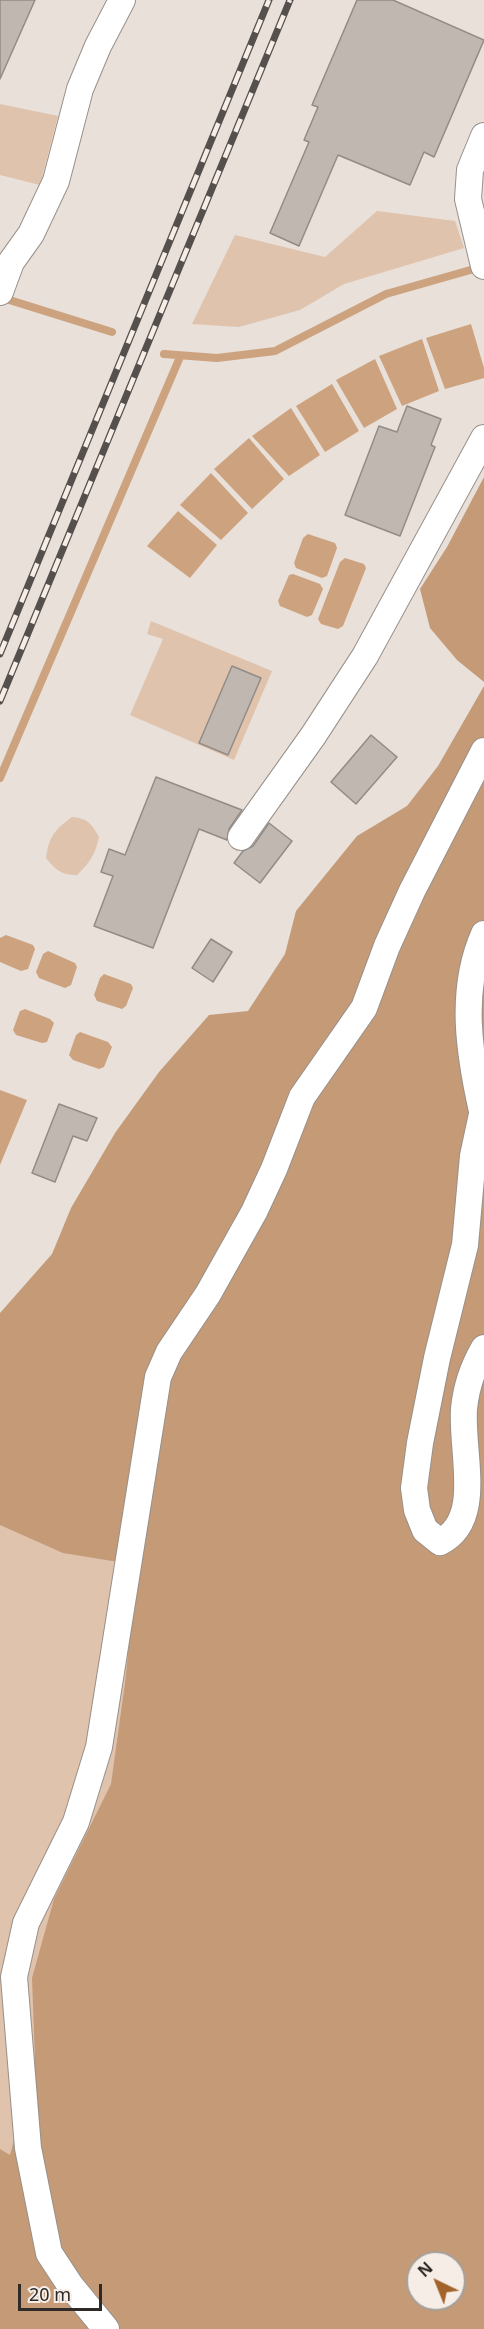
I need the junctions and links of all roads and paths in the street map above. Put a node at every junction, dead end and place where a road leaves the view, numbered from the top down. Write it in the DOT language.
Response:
graph roads {
  1 [pos="122,0"];
  2 [pos="484,136"];
  3 [pos="484,266"];
  4 [pos="4,272"];
  5 [pos="484,438"];
  6 [pos="484,751"];
  7 [pos="242,837"];
  8 [pos="484,934"];
  9 [pos="483,1108"];
  10 [pos="484,1348"];
  11 [pos="106,2329"];
  1 -- 4 [label="street"];
  2 -- 3 [label="street"];
  5 -- 7 [label="street"];
  6 -- 11 [label="street"];
  8 -- 9 [label="street"];
  9 -- 10 [label="street"];
}
